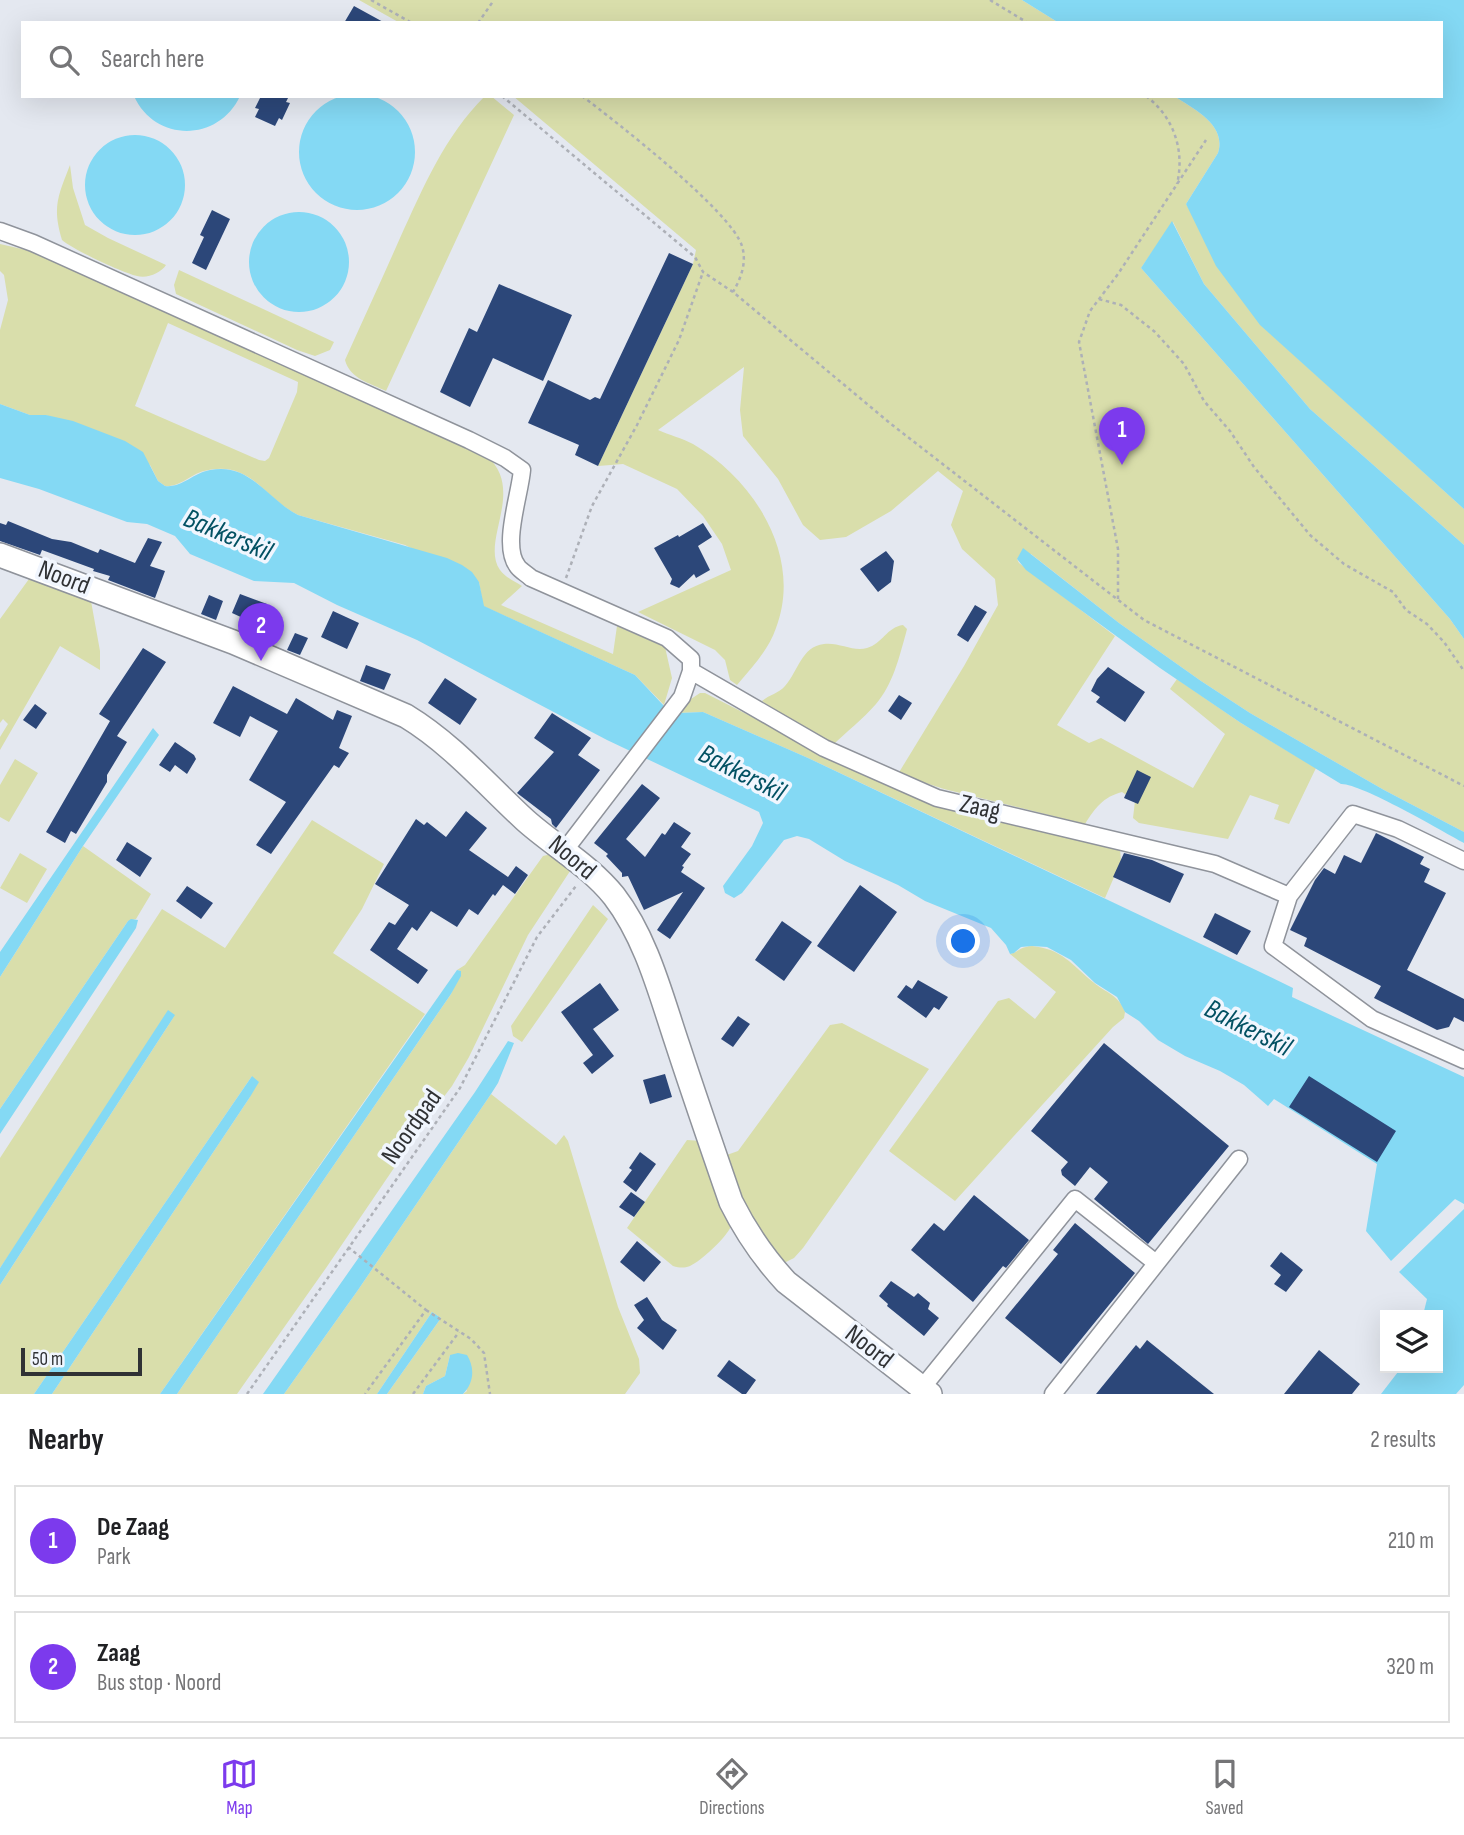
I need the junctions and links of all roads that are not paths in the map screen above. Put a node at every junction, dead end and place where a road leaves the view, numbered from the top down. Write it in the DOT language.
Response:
graph roads {
  1 [pos="0,232"];
  2 [pos="0,555"];
  3 [pos="691,671"];
  4 [pos="565,849"];
  5 [pos="1464,861"];
  6 [pos="1289,897"];
  7 [pos="1464,1060"];
  8 [pos="1240,1159"];
  9 [pos="1156,1263"];
  10 [pos="926,1391"];
  11 [pos="1053,1394"];
  1 -- 3 [label="street, Zaag"];
  2 -- 4 [label="street, Noord"];
  3 -- 4 [label="street"];
  3 -- 6 [label="street, Zaag"];
  4 -- 10 [label="street, Noord"];
  5 -- 6 [label="street"];
  6 -- 7 [label="street"];
  8 -- 9 [label="street"];
  9 -- 10 [label="street, Noord"];
  9 -- 11 [label="street"];
}
